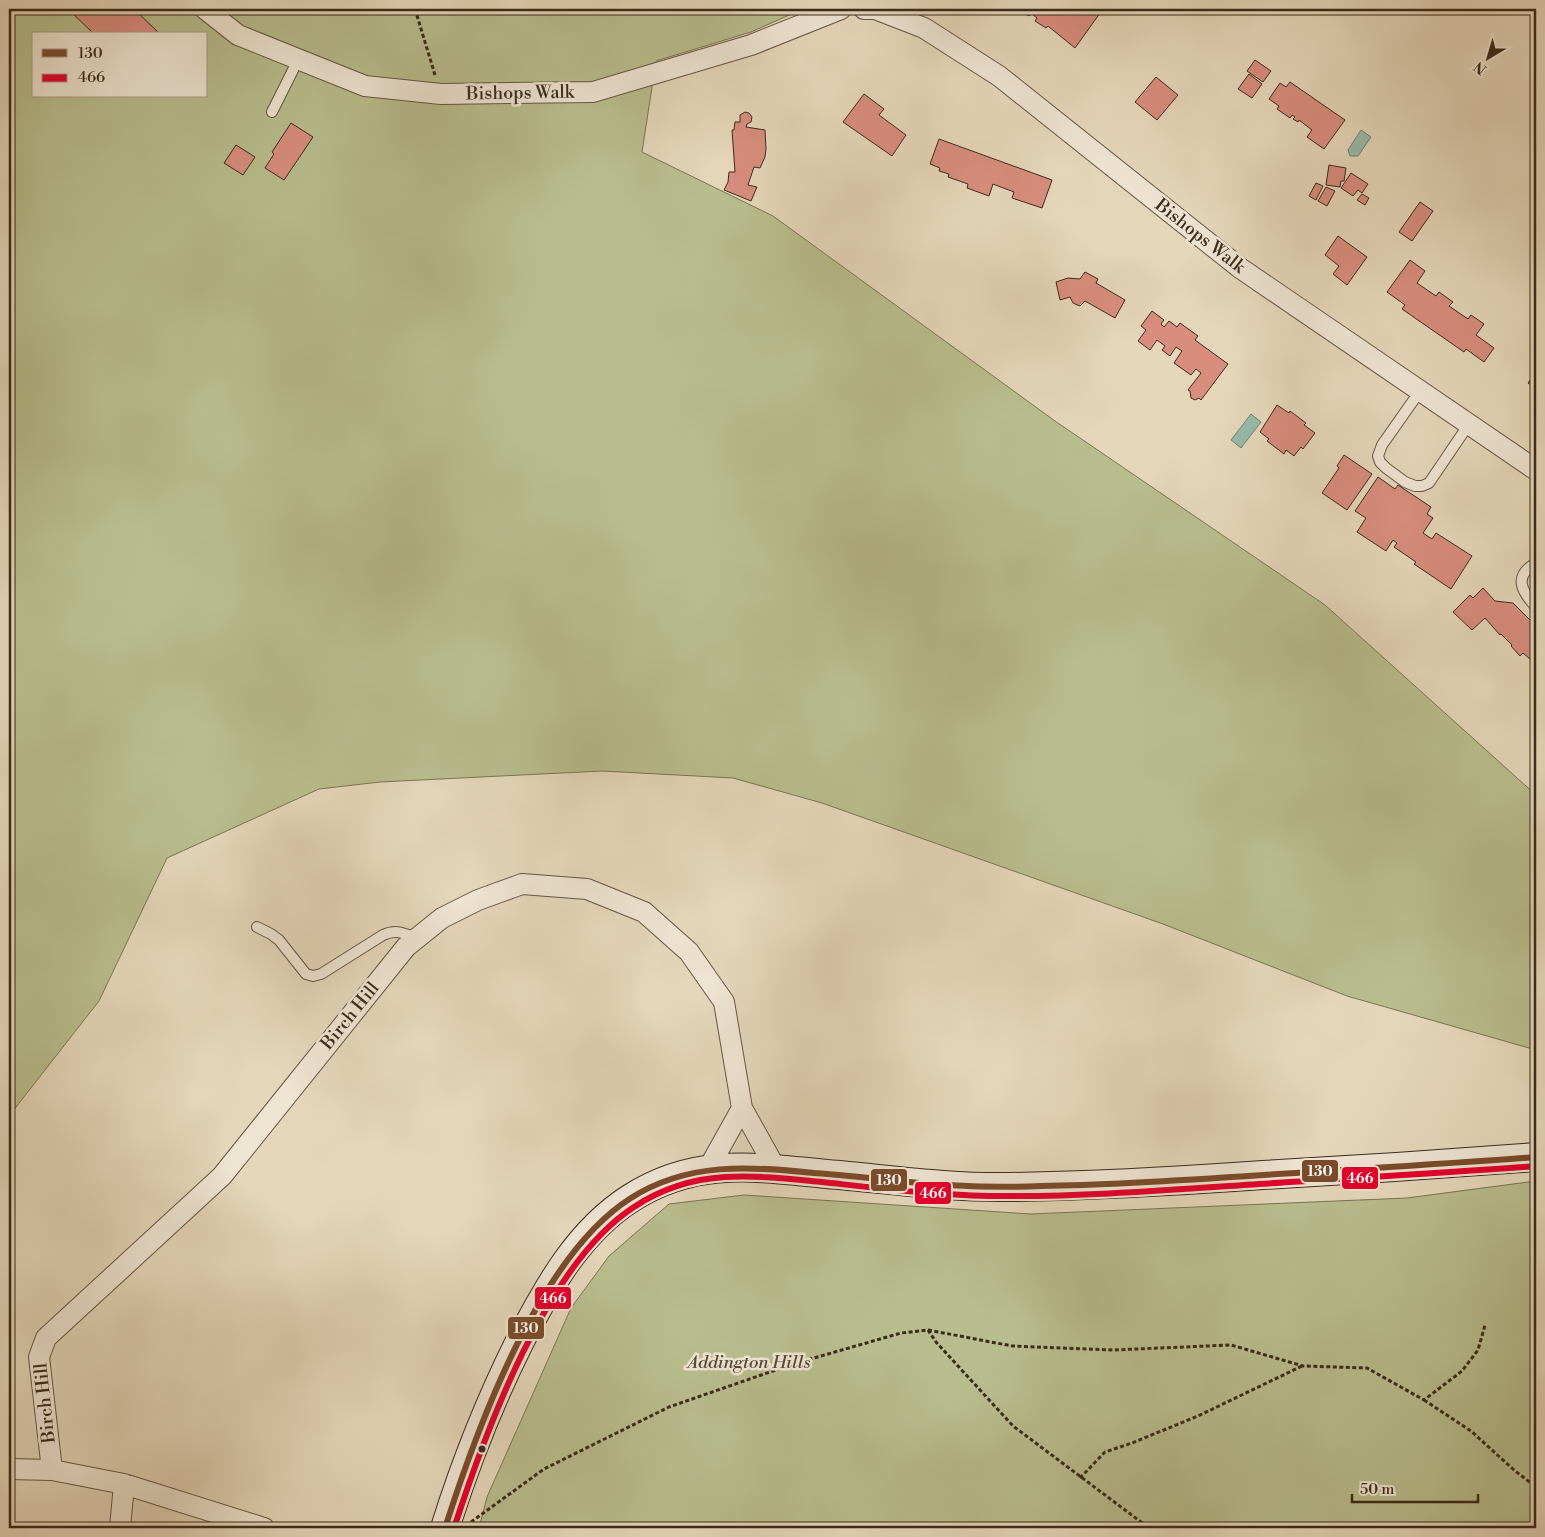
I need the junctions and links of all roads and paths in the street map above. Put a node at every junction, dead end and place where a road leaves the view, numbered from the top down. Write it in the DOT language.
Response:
graph roads {
  1 [pos="205,9"];
  2 [pos="415,9"];
  3 [pos="841,9"];
  4 [pos="864,9"];
  5 [pos="298,60"];
  6 [pos="441,94"];
  7 [pos="272,112"];
  8 [pos="1420,391"];
  9 [pos="1469,424"];
  10 [pos="1536,470"];
  11 [pos="1536,563"];
  12 [pos="1536,608"];
  13 [pos="257,927"];
  14 [pos="417,938"];
  15 [pos="742,1108"];
  16 [pos="1536,1157"];
  17 [pos="708,1169"];
  18 [pos="776,1169"];
  19 [pos="1485,1325"];
  20 [pos="928,1330"];
  21 [pos="1302,1366"];
  22 [pos="1424,1400"];
  23 [pos="9,1470"];
  24 [pos="52,1470"];
  25 [pos="1080,1478"];
  26 [pos="124,1484"];
  27 [pos="1536,1487"];
  28 [pos="457,1525"];
  29 [pos="120,1528"];
  30 [pos="264,1528"];
  31 [pos="1149,1528"];
  1 -- 5 [label="street, Bishops Walk"];
  2 -- 6 [label="path"];
  3 -- 6 [label="street, Bishops Walk"];
  4 -- 8 [label="street, Bishops Walk"];
  5 -- 6 [label="street, Bishops Walk"];
  5 -- 7 [label="lane"];
  8 -- 9 [label="street, Bishops Walk"];
  8 -- 9 [label="lane"];
  9 -- 10 [label="street, Bishops Walk"];
  11 -- 12 [label="lane"];
  13 -- 14 [label="lane"];
  14 -- 15 [label="street, Birch Hill"];
  14 -- 24 [label="street, Birch Hill"];
  15 -- 17 [label="street"];
  15 -- 18 [label="street, Birch Hill"];
  16 -- 18 [label="street"];
  17 -- 18 [label="street"];
  17 -- 28 [label="street"];
  19 -- 22 [label="path"];
  20 -- 21 [label="path"];
  20 -- 25 [label="path"];
  20 -- 28 [label="path"];
  21 -- 22 [label="path"];
  21 -- 25 [label="path"];
  22 -- 27 [label="path"];
  23 -- 24 [label="street"];
  24 -- 26 [label="street"];
  25 -- 31 [label="path"];
  26 -- 29 [label="street"];
  26 -- 30 [label="street"];
}
